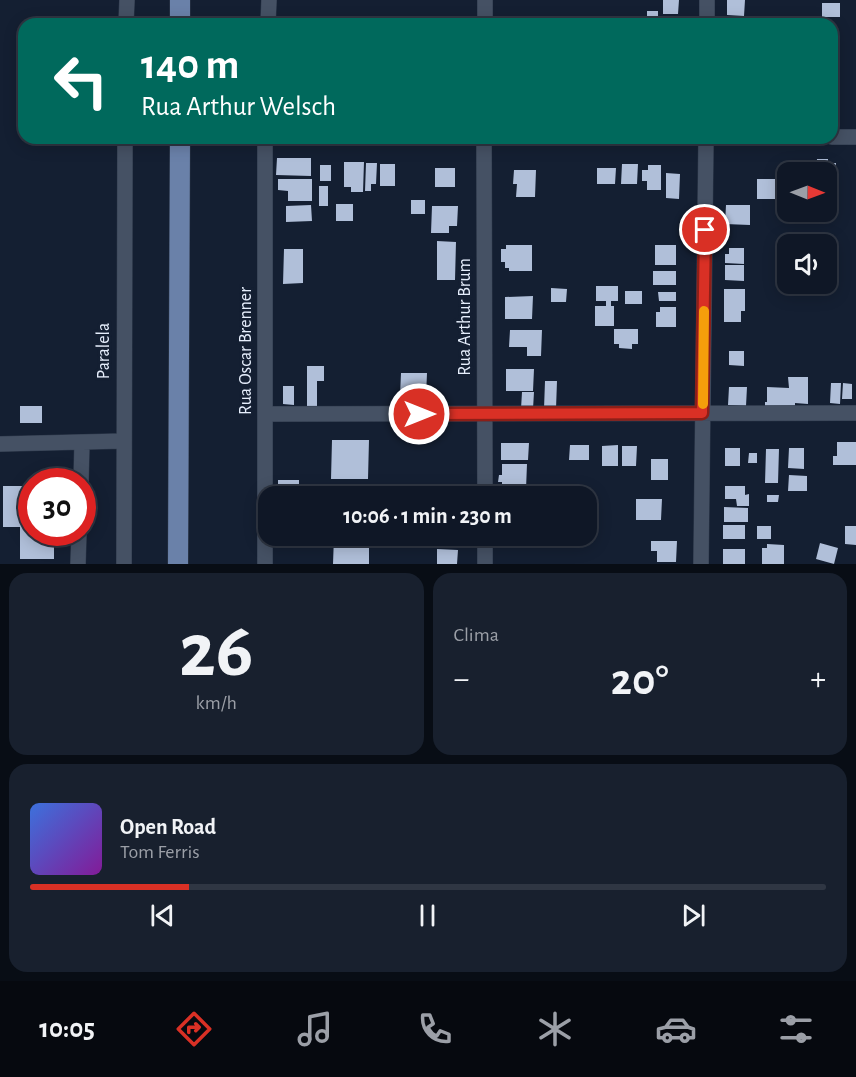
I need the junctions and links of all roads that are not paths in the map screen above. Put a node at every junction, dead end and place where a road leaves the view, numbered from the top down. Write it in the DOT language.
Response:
graph roads {
  1 [pos="127,0"];
  2 [pos="180,0"];
  3 [pos="269,0"];
  4 [pos="485,0"];
  5 [pos="707,0"];
  6 [pos="126,18"];
  7 [pos="180,18"];
  8 [pos="268,18"];
  9 [pos="484,18"];
  10 [pos="707,18"];
  11 [pos="838,137"];
  12 [pos="856,137"];
  13 [pos="125,144"];
  14 [pos="180,144"];
  15 [pos="266,144"];
  16 [pos="484,144"];
  17 [pos="706,144"];
  18 [pos="702,413"];
  19 [pos="856,413"];
  20 [pos="266,414"];
  21 [pos="484,414"];
  22 [pos="123,441"];
  23 [pos="82,442"];
  24 [pos="0,444"];
  25 [pos="81,468"];
  26 [pos="484,486"];
  27 [pos="79,546"];
  28 [pos="484,546"];
  29 [pos="78,564"];
  30 [pos="124,564"];
  31 [pos="178,564"];
  32 [pos="265,564"];
  33 [pos="484,564"];
  34 [pos="701,564"];
  1 -- 6 [label="street"];
  2 -- 7 [label="main road"];
  3 -- 8 [label="street"];
  4 -- 9 [label="street"];
  5 -- 10 [label="street"];
  11 -- 12 [label="street"];
  13 -- 22 [label="street, Paralela"];
  14 -- 31 [label="main road"];
  15 -- 20 [label="street, Rua Oscar Brenner"];
  16 -- 21 [label="street, Rua Arthur Brum"];
  17 -- 18 [label="street"];
  18 -- 19 [label="street"];
  18 -- 21 [label="street"];
  18 -- 34 [label="street"];
  20 -- 21 [label="street"];
  20 -- 32 [label="street, Rua Oscar Brenner"];
  21 -- 26 [label="street, Rua Arthur Brum"];
  22 -- 23 [label="street"];
  22 -- 30 [label="street, Paralela"];
  23 -- 24 [label="street"];
  23 -- 25 [label="street"];
  27 -- 29 [label="street"];
  28 -- 33 [label="street"];
}
